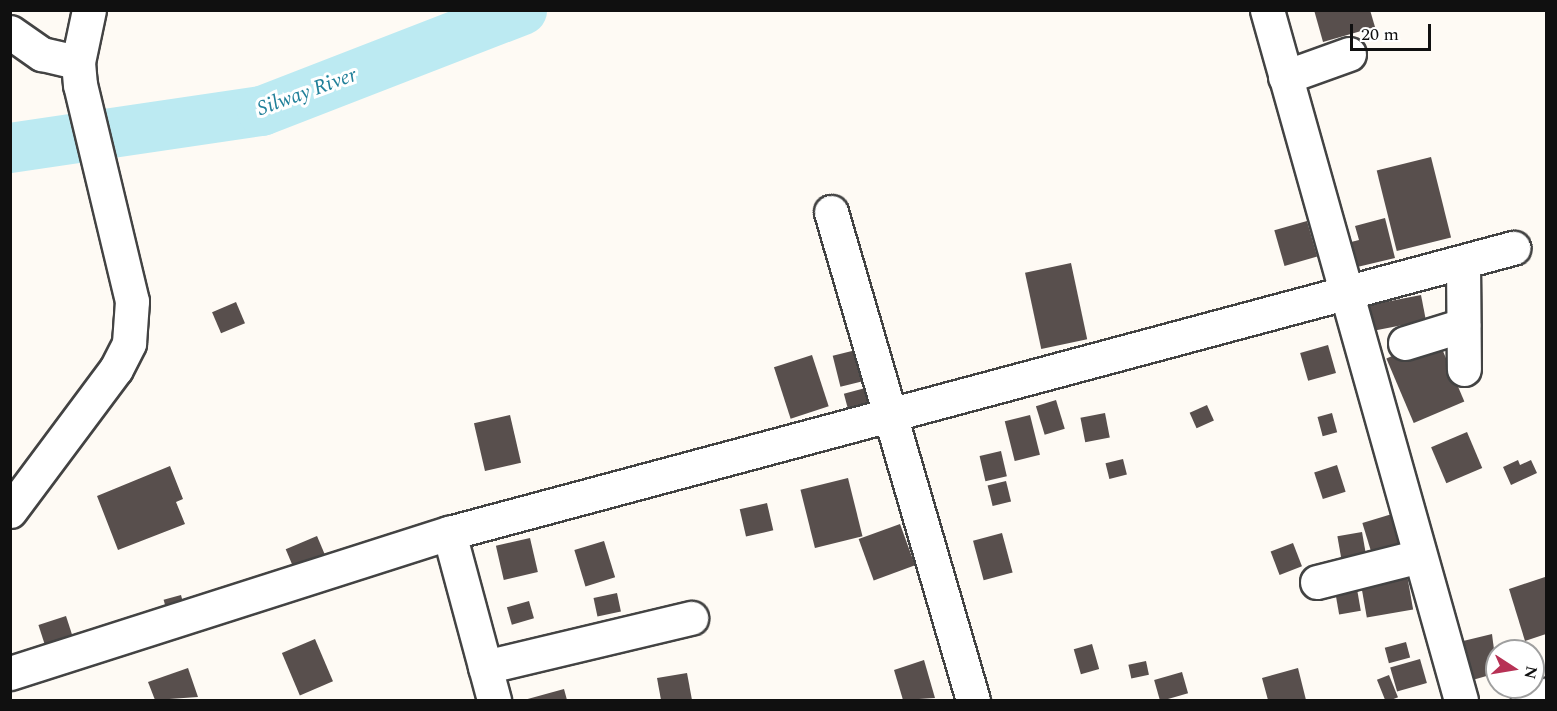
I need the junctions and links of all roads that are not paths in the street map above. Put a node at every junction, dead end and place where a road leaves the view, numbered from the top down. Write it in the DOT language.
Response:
graph roads {
  1 [pos="89,10"];
  2 [pos="1267,10"];
  3 [pos="10,32"];
  4 [pos="1349,54"];
  5 [pos="79,73"];
  6 [pos="1284,77"];
  7 [pos="831,212"];
  8 [pos="1513,248"];
  9 [pos="1463,262"];
  10 [pos="1346,293"];
  11 [pos="1463,325"];
  12 [pos="1405,343"];
  13 [pos="1464,369"];
  14 [pos="894,416"];
  15 [pos="12,505"];
  16 [pos="449,533"];
  17 [pos="1420,556"];
  18 [pos="1317,582"];
  19 [pos="691,618"];
  20 [pos="485,667"];
  21 [pos="10,673"];
  22 [pos="1546,695"];
  23 [pos="494,700"];
  24 [pos="973,700"];
  25 [pos="1461,700"];
  26 [pos="1528,700"];
  1 -- 5 [label="street"];
  2 -- 6 [label="street"];
  3 -- 5 [label="street"];
  4 -- 6 [label="street"];
  5 -- 15 [label="street"];
  6 -- 10 [label="street"];
  7 -- 14 [label="street"];
  8 -- 9 [label="street"];
  9 -- 10 [label="street"];
  9 -- 11 [label="street"];
  10 -- 14 [label="street"];
  10 -- 17 [label="street"];
  11 -- 12 [label="street"];
  11 -- 13 [label="street"];
  14 -- 16 [label="street"];
  14 -- 24 [label="street"];
  16 -- 20 [label="street"];
  16 -- 21 [label="street"];
  17 -- 18 [label="street"];
  17 -- 25 [label="street"];
  19 -- 20 [label="street"];
  20 -- 23 [label="street"];
  22 -- 26 [label="street"];
}
